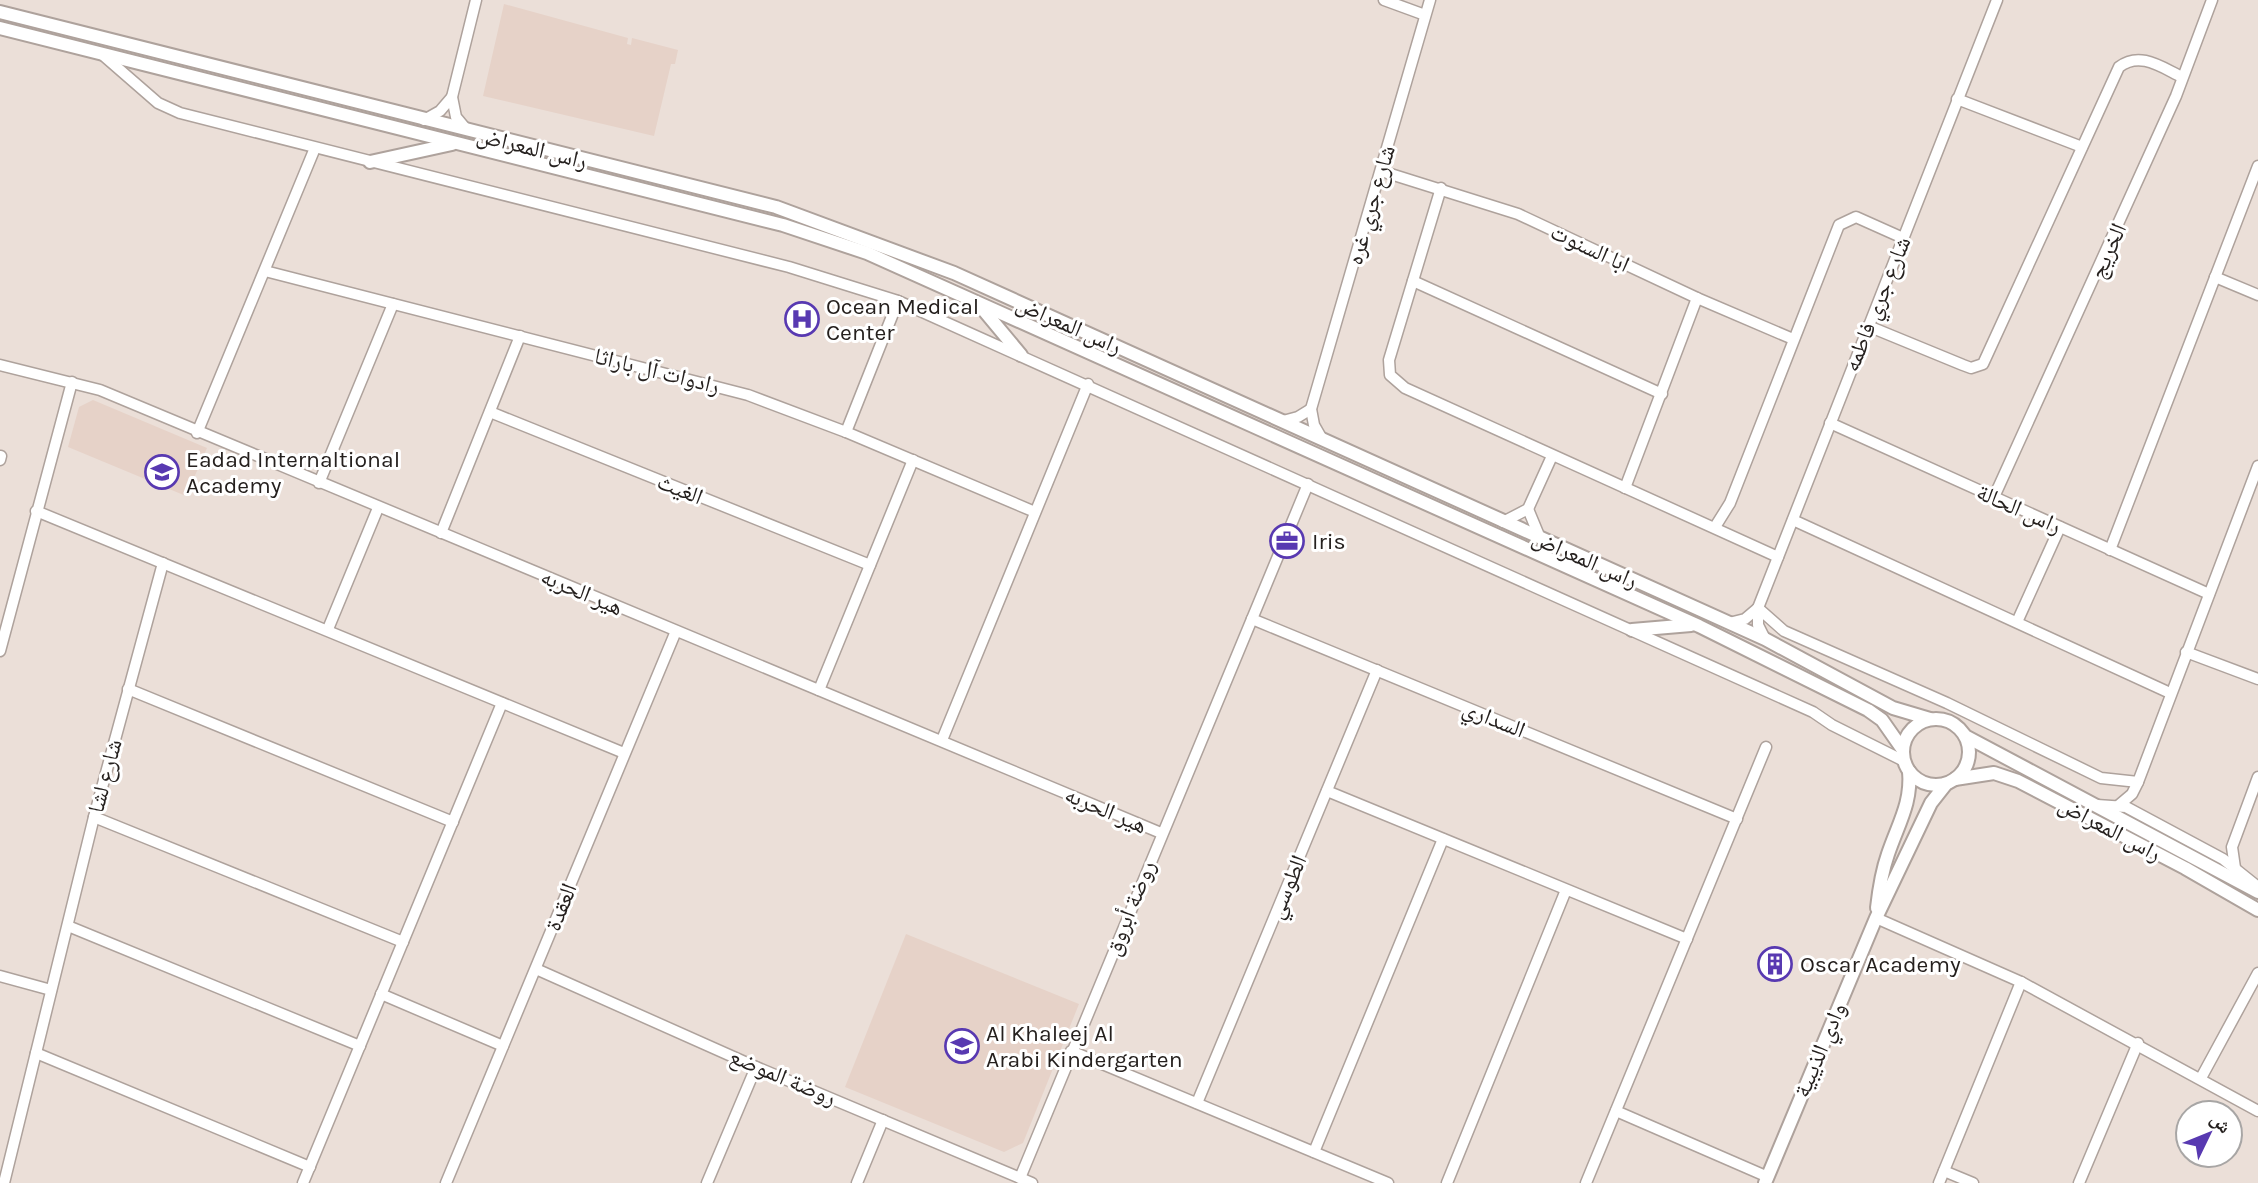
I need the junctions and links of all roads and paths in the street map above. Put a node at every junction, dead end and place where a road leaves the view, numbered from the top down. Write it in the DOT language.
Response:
graph roads {
  1 [pos="476,0"];
  2 [pos="1384,0"];
  3 [pos="1430,0"];
  4 [pos="1997,0"];
  5 [pos="2212,0"];
  6 [pos="0,12"];
  7 [pos="1425,15"];
  8 [pos="0,28"];
  9 [pos="100,54"];
  10 [pos="2182,77"];
  11 [pos="452,97"];
  12 [pos="1957,99"];
  13 [pos="424,120"];
  14 [pos="469,132"];
  15 [pos="461,143"];
  16 [pos="2082,147"];
  17 [pos="315,148"];
  18 [pos="370,162"];
  19 [pos="2258,166"];
  20 [pos="1381,171"];
  21 [pos="1441,188"];
  22 [pos="1903,238"];
  23 [pos="265,271"];
  24 [pos="2215,277"];
  25 [pos="1413,281"];
  26 [pos="2258,295"];
  27 [pos="973,299"];
  28 [pos="1697,299"];
  29 [pos="898,301"];
  30 [pos="393,304"];
  31 [pos="1868,326"];
  32 [pos="520,336"];
  33 [pos="1793,339"];
  34 [pos="1021,355"];
  35 [pos="0,365"];
  36 [pos="72,382"];
  37 [pos="1088,384"];
  38 [pos="1662,394"];
  39 [pos="1311,409"];
  40 [pos="490,412"];
  41 [pos="1283,421"];
  42 [pos="1830,423"];
  43 [pos="846,432"];
  44 [pos="197,433"];
  45 [pos="1322,439"];
  46 [pos="1552,456"];
  47 [pos="913,460"];
  48 [pos="2258,466"];
  49 [pos="319,483"];
  50 [pos="1308,484"];
  51 [pos="1625,488"];
  52 [pos="1994,497"];
  53 [pos="378,508"];
  54 [pos="1528,509"];
  55 [pos="36,511"];
  56 [pos="1035,512"];
  57 [pos="1793,520"];
  58 [pos="1503,522"];
  59 [pos="1716,527"];
  60 [pos="2060,527"];
  61 [pos="440,533"];
  62 [pos="1540,538"];
  63 [pos="2109,550"];
  64 [pos="1778,557"];
  65 [pos="163,562"];
  66 [pos="870,565"];
  67 [pos="2209,594"];
  68 [pos="1758,608"];
  69 [pos="1252,619"];
  70 [pos="2017,622"];
  71 [pos="1728,623"];
  72 [pos="1699,626"];
  73 [pos="3,627"];
  74 [pos="328,629"];
  75 [pos="1632,630"];
  76 [pos="676,631"];
  77 [pos="1765,639"];
  78 [pos="1,645"];
  79 [pos="2186,652"];
  80 [pos="1377,670"];
  81 [pos="2258,679"];
  82 [pos="128,689"];
  83 [pos="819,690"];
  84 [pos="2170,693"];
  85 [pos="502,703"];
  86 [pos="1930,719"];
  87 [pos="1967,737"];
  88 [pos="942,740"];
  89 [pos="1766,747"];
  90 [pos="624,753"];
  91 [pos="1905,760"];
  92 [pos="2258,777"];
  93 [pos="1951,781"];
  94 [pos="2136,786"];
  95 [pos="1327,791"];
  96 [pos="2096,804"];
  97 [pos="2119,805"];
  98 [pos="2144,816"];
  99 [pos="94,817"];
  100 [pos="1737,819"];
  101 [pos="453,822"];
  102 [pos="1161,833"];
  103 [pos="1443,839"];
  104 [pos="2234,841"];
  105 [pos="2209,850"];
  106 [pos="2235,868"];
  107 [pos="1566,890"];
  108 [pos="2258,890"];
  109 [pos="2258,910"];
  110 [pos="1875,918"];
  111 [pos="68,926"];
  112 [pos="1687,939"];
  113 [pos="403,942"];
  114 [pos="536,969"];
  115 [pos="2258,973"];
  116 [pos="0,976"];
  117 [pos="2021,982"];
  118 [pos="51,990"];
  119 [pos="381,994"];
  120 [pos="2137,1043"];
  121 [pos="503,1045"];
  122 [pos="360,1046"];
  123 [pos="1071,1051"];
  124 [pos="36,1054"];
  125 [pos="756,1067"];
  126 [pos="2201,1078"];
  127 [pos="1197,1103"];
  128 [pos="1616,1111"];
  129 [pos="2258,1111"];
  130 [pos="883,1119"];
  131 [pos="1314,1152"];
  132 [pos="310,1167"];
  133 [pos="1944,1171"];
  134 [pos="1020,1178"];
  135 [pos="1767,1180"];
  136 [pos="6,1182"];
  137 [pos="1381,1182"];
  138 [pos="303,1183"];
  139 [pos="446,1183"];
  140 [pos="707,1183"];
  141 [pos="857,1183"];
  142 [pos="1032,1183"];
  143 [pos="1447,1183"];
  144 [pos="1586,1183"];
  145 [pos="1939,1183"];
  146 [pos="1973,1183"];
  147 [pos="2079,1183"];
  1 -- 11 [label="street"];
  2 -- 7 [label="street"];
  3 -- 7 [label="street, شارع جري غره"];
  4 -- 12 [label="street, شارع جري فاطمه"];
  5 -- 10 [label="street, الخريج"];
  6 -- 13 [label="street, راس المعراض"];
  7 -- 20 [label="street, شارع جري غره"];
  8 -- 9 [label="street, راس المعراض"];
  9 -- 15 [label="street, راس المعراض"];
  9 -- 17 [label="street, راس المعراض"];
  10 -- 16 [label="street"];
  10 -- 52 [label="street, الخريج"];
  11 -- 13 [label="street"];
  11 -- 14 [label="street"];
  12 -- 16 [label="street"];
  12 -- 22 [label="street, شارع جري فاطمه"];
  13 -- 14 [label="street, راس المعراض"];
  14 -- 41 [label="street, راس المعراض"];
  15 -- 18 [label="street"];
  15 -- 27 [label="street, راس المعراض"];
  16 -- 31 [label="street"];
  17 -- 18 [label="street, راس المعراض"];
  17 -- 23 [label="street"];
  18 -- 29 [label="street, راس المعراض"];
  19 -- 24 [label="street"];
  20 -- 21 [label="street, ابا السنوت"];
  20 -- 39 [label="street, شارع جري غره"];
  21 -- 25 [label="street"];
  21 -- 28 [label="street, ابا السنوت"];
  22 -- 31 [label="street, شارع جري فاطمه"];
  22 -- 33 [label="street"];
  23 -- 30 [label="street, رادوات آل باراثا"];
  23 -- 44 [label="street"];
  24 -- 26 [label="street"];
  24 -- 63 [label="street"];
  25 -- 38 [label="street"];
  25 -- 46 [label="street"];
  27 -- 34 [label="street"];
  27 -- 72 [label="street, راس المعراض"];
  28 -- 33 [label="street, ابا السنوت"];
  28 -- 38 [label="street"];
  29 -- 34 [label="street, راس المعراض"];
  29 -- 43 [label="street"];
  30 -- 32 [label="street, رادوات آل باراثا"];
  30 -- 49 [label="street"];
  31 -- 42 [label="street, شارع جري فاطمه"];
  32 -- 40 [label="street"];
  32 -- 43 [label="street, رادوات آل باراثا"];
  33 -- 59 [label="street"];
  34 -- 37 [label="street, راس المعراض"];
  35 -- 36 [label="street, هير الحربه"];
  36 -- 44 [label="street, هير الحربه"];
  36 -- 55 [label="street"];
  37 -- 50 [label="street, راس المعراض"];
  37 -- 56 [label="street"];
  38 -- 51 [label="street"];
  39 -- 41 [label="street"];
  39 -- 45 [label="street"];
  40 -- 61 [label="street"];
  40 -- 66 [label="street, الغيث"];
  41 -- 45 [label="street, راس المعراض"];
  42 -- 52 [label="street, راس الحالة"];
  42 -- 57 [label="street, شارع جري فاطمه"];
  43 -- 47 [label="street, رادوات آل باراثا"];
  44 -- 49 [label="street, هير الحربه"];
  45 -- 58 [label="street, راس المعراض"];
  46 -- 51 [label="street"];
  46 -- 54 [label="street"];
  47 -- 56 [label="street, رادوات آل باراثا"];
  47 -- 66 [label="street"];
  48 -- 67 [label="street"];
  49 -- 53 [label="street, هير الحربه"];
  50 -- 69 [label="street, روضة أبروق"];
  50 -- 75 [label="street, راس المعراض"];
  51 -- 59 [label="street"];
  52 -- 60 [label="street, راس الحالة"];
  53 -- 61 [label="street, هير الحربه"];
  53 -- 74 [label="street"];
  54 -- 58 [label="street"];
  54 -- 62 [label="street"];
  55 -- 65 [label="street"];
  55 -- 73 [label="street"];
  56 -- 88 [label="street"];
  57 -- 64 [label="street, شارع جري فاطمه"];
  57 -- 70 [label="street"];
  58 -- 62 [label="street, راس المعراض"];
  59 -- 64 [label="street"];
  60 -- 63 [label="street, راس الحالة"];
  60 -- 70 [label="street"];
  61 -- 76 [label="street, هير الحربه"];
  62 -- 71 [label="street, راس المعراض"];
  63 -- 67 [label="street, راس الحالة"];
  64 -- 68 [label="street, شارع جري فاطمه"];
  65 -- 74 [label="street"];
  65 -- 82 [label="street, شارع لشا"];
  66 -- 83 [label="street"];
  67 -- 79 [label="street"];
  68 -- 71 [label="street"];
  68 -- 77 [label="street"];
  68 -- 94 [label="street, راس المعراض"];
  69 -- 80 [label="street, السداري"];
  69 -- 102 [label="street, روضة أبروق"];
  70 -- 84 [label="street"];
  71 -- 77 [label="street, راس المعراض"];
  72 -- 75 [label="street"];
  72 -- 91 [label="street, راس المعراض"];
  73 -- 78 [label="street"];
  74 -- 85 [label="street"];
  75 -- 91 [label="street, راس المعراض"];
  76 -- 83 [label="street, هير الحربه"];
  76 -- 90 [label="street, العقدة"];
  77 -- 86 [label="street, راس المعراض"];
  79 -- 81 [label="street"];
  79 -- 84 [label="street"];
  80 -- 95 [label="street, الطوسي"];
  80 -- 100 [label="street, السداري"];
  82 -- 99 [label="street, شارع لشا"];
  82 -- 101 [label="street"];
  83 -- 88 [label="street, هير الحربه"];
  84 -- 94 [label="street"];
  85 -- 90 [label="street"];
  85 -- 101 [label="street"];
  86 -- 87 [label="street"];
  86 -- 91 [label="street"];
  87 -- 93 [label="street"];
  87 -- 96 [label="street, راس المعراض"];
  88 -- 102 [label="street, هير الحربه"];
  89 -- 100 [label="street"];
  90 -- 114 [label="street, العقدة"];
  91 -- 93 [label="street"];
  91 -- 110 [label="street, وادي الذيبية"];
  92 -- 104 [label="street"];
  93 -- 109 [label="street, راس المعراض"];
  93 -- 110 [label="street, وادي الذيبية"];
  94 -- 97 [label="street"];
  94 -- 98 [label="street"];
  95 -- 103 [label="street"];
  95 -- 127 [label="street, الطوسي"];
  96 -- 97 [label="street"];
  96 -- 108 [label="street, راس المعراض"];
  97 -- 98 [label="street"];
  98 -- 105 [label="street"];
  99 -- 111 [label="street, شارع لشا"];
  99 -- 113 [label="street"];
  100 -- 112 [label="street"];
  101 -- 113 [label="street"];
  102 -- 123 [label="street, روضة أبروق"];
  103 -- 107 [label="street"];
  103 -- 131 [label="street"];
  104 -- 105 [label="street"];
  104 -- 106 [label="street"];
  105 -- 106 [label="street"];
  106 -- 108 [label="street"];
  107 -- 112 [label="street"];
  107 -- 143 [label="street"];
  110 -- 117 [label="street"];
  110 -- 135 [label="street, وادي الذيبية"];
  111 -- 118 [label="street, شارع لشا"];
  111 -- 122 [label="street"];
  112 -- 128 [label="street"];
  113 -- 119 [label="street"];
  114 -- 121 [label="street, العقدة"];
  114 -- 125 [label="street, روضة الموضع"];
  115 -- 126 [label="street"];
  116 -- 118 [label="street"];
  117 -- 120 [label="street"];
  117 -- 133 [label="street"];
  118 -- 124 [label="street, شارع لشا"];
  119 -- 121 [label="street"];
  119 -- 122 [label="street"];
  120 -- 126 [label="street"];
  120 -- 147 [label="street"];
  121 -- 139 [label="street, العقدة"];
  122 -- 132 [label="street"];
  123 -- 127 [label="street"];
  123 -- 134 [label="street, روضة أبروق"];
  124 -- 132 [label="street"];
  124 -- 136 [label="street, شارع لشا"];
  125 -- 130 [label="street, روضة الموضع"];
  125 -- 140 [label="street"];
  126 -- 129 [label="street"];
  127 -- 131 [label="street"];
  128 -- 135 [label="street"];
  128 -- 144 [label="street"];
  130 -- 134 [label="street, روضة الموضع"];
  130 -- 141 [label="street"];
  131 -- 137 [label="street"];
  132 -- 138 [label="street"];
  133 -- 145 [label="street"];
  133 -- 146 [label="street"];
  134 -- 142 [label="street, روضة الموضع"];
}
